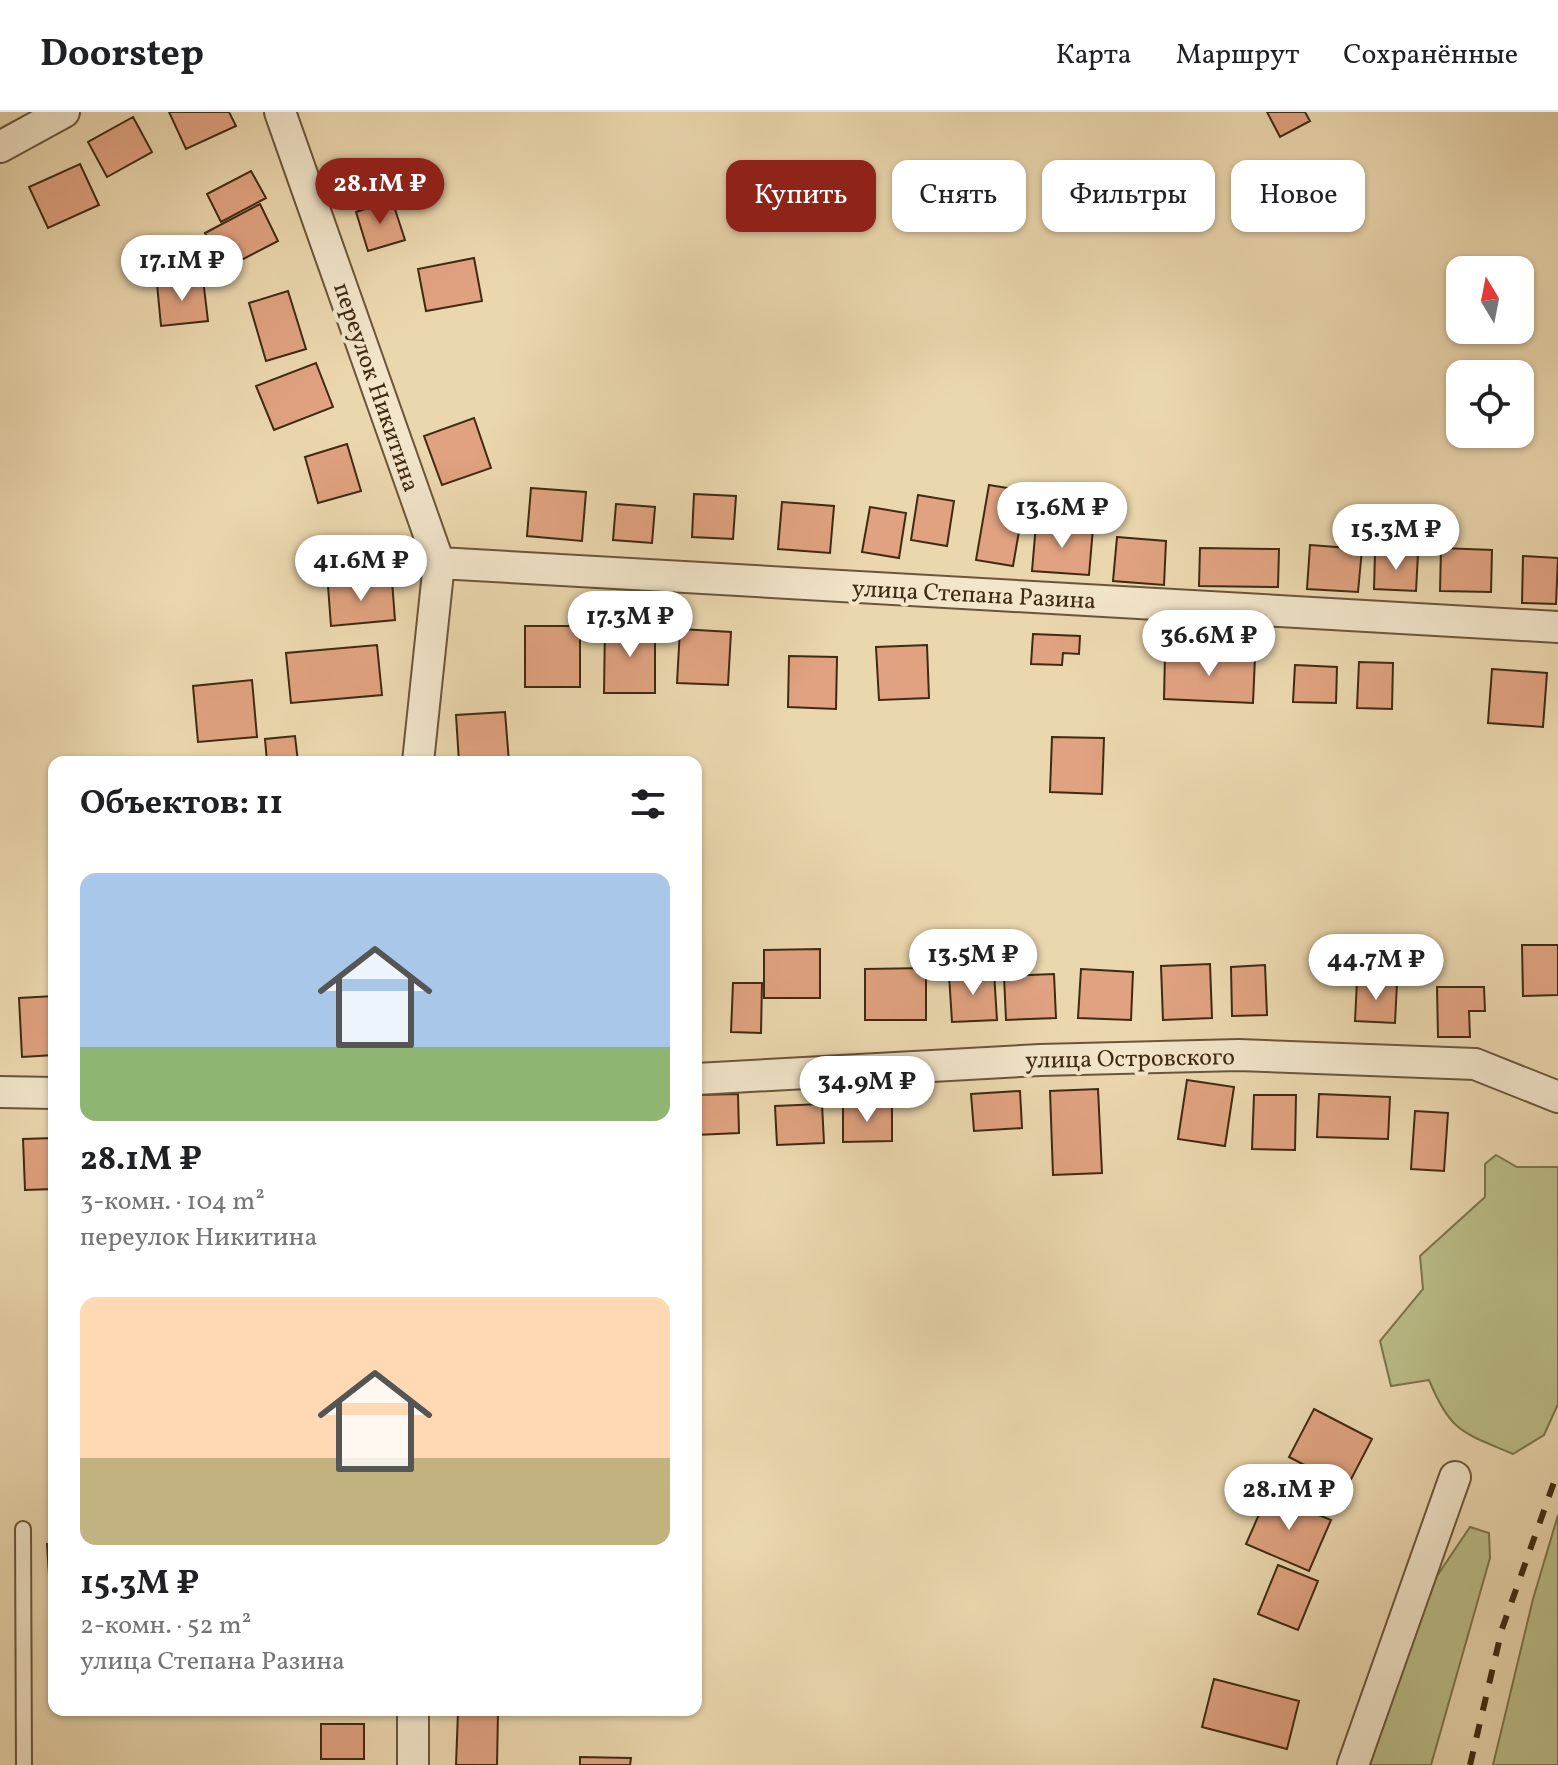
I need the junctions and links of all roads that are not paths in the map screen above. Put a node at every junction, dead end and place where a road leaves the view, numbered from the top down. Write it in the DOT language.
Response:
graph roads {
  1 [pos="64,112"];
  2 [pos="280,112"];
  3 [pos="0,147"];
  4 [pos="439,563"];
  5 [pos="1558,627"];
  6 [pos="419,756"];
  7 [pos="702,1079"];
  8 [pos="0,1092"];
  9 [pos="48,1093"];
  10 [pos="1558,1097"];
  11 [pos="1455,1477"];
  12 [pos="23,1529"];
  13 [pos="413,1716"];
  14 [pos="24,1765"];
  15 [pos="413,1765"];
  16 [pos="1353,1765"];
  1 -- 3 [label="street"];
  2 -- 4 [label="street, переулок Никитина"];
  4 -- 5 [label="street, улица Степана Разина"];
  4 -- 6 [label="street, переулок Никитина"];
  7 -- 10 [label="street, улица Островского"];
  8 -- 9 [label="street"];
  11 -- 16 [label="street"];
  12 -- 14 [label="lane"];
  13 -- 15 [label="street"];
}
